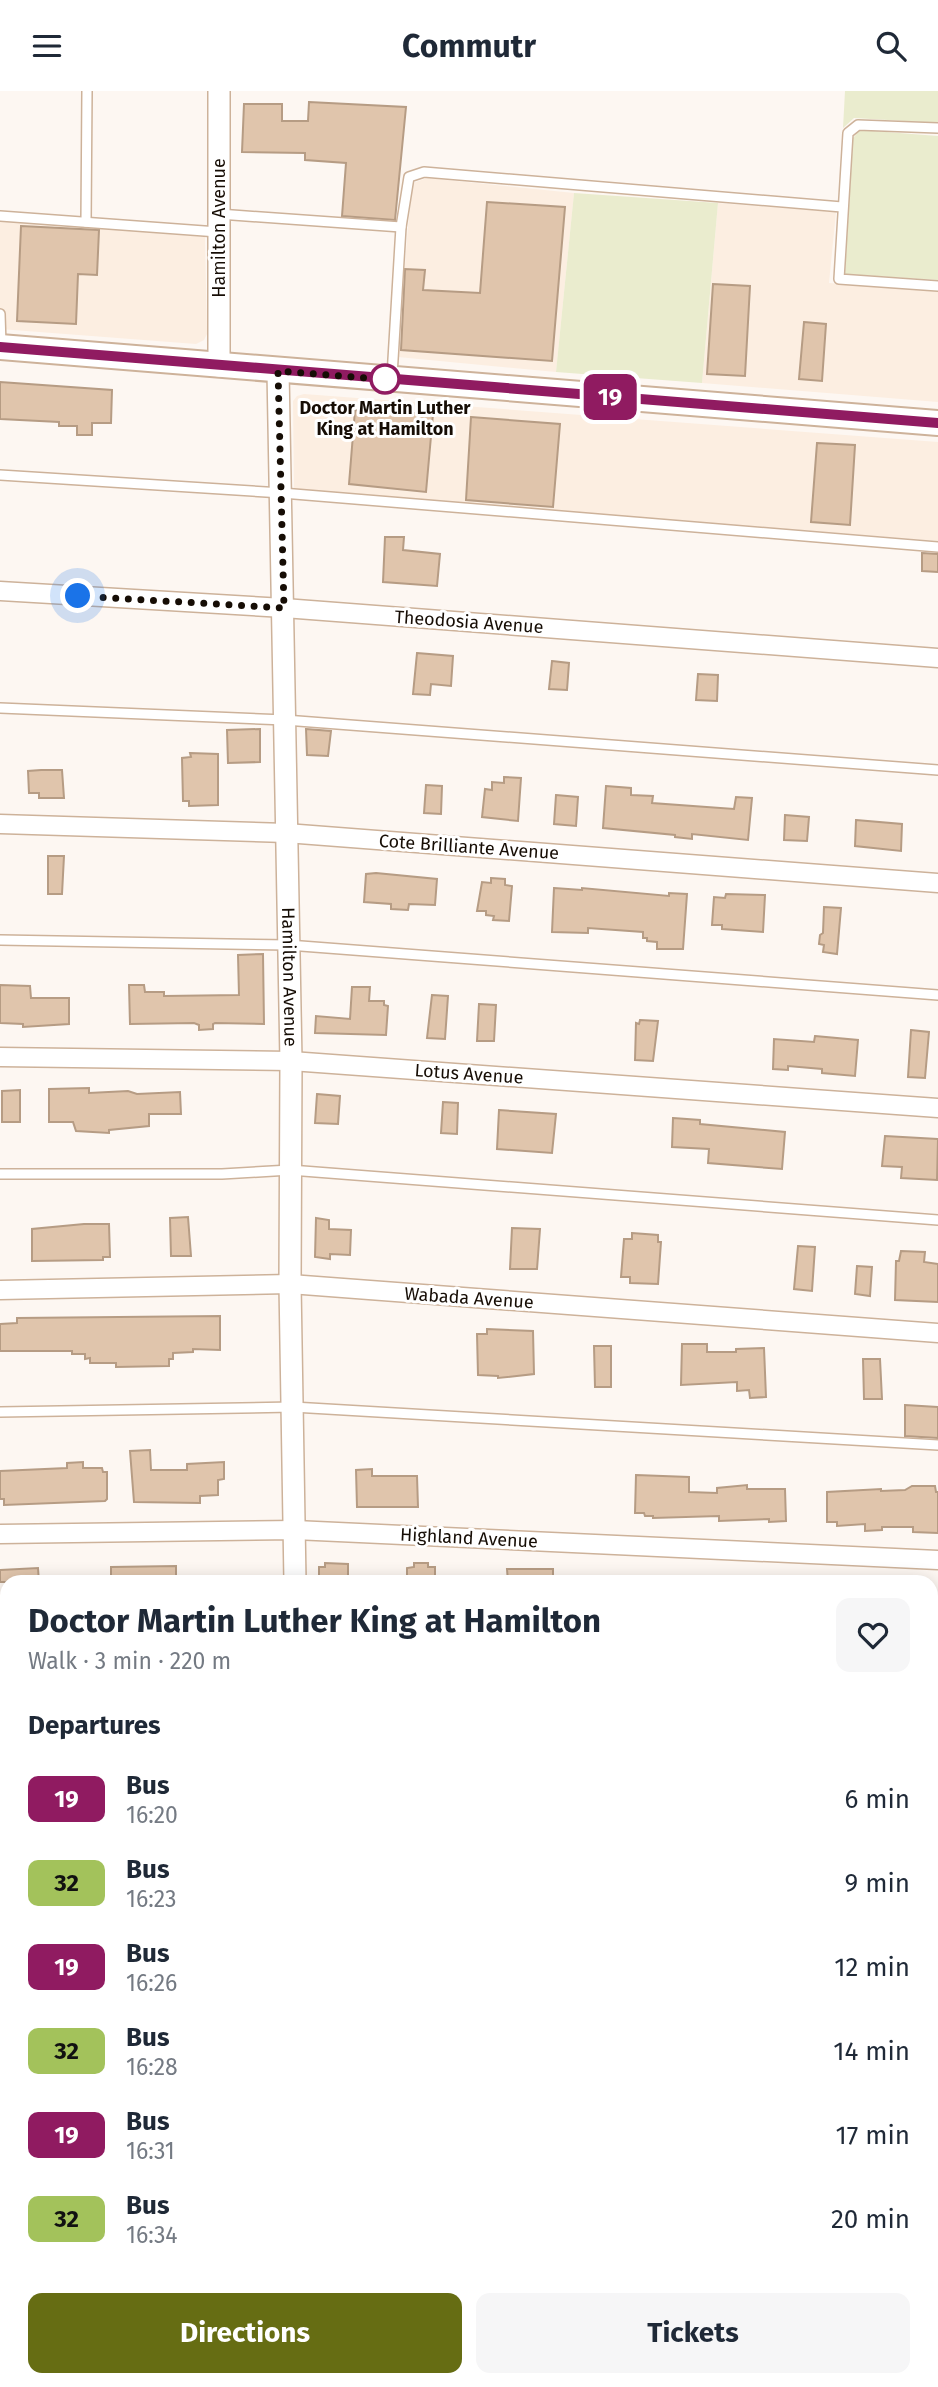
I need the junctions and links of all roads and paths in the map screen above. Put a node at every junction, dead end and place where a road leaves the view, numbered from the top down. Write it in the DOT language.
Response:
graph roads {
  1 [pos="88,91"];
  2 [pos="219,91"];
  3 [pos="938,128"];
  4 [pos="842,207"];
  5 [pos="0,216"];
  6 [pos="86,222"];
  7 [pos="219,223"];
  8 [pos="401,227"];
  9 [pos="938,286"];
  10 [pos="0,314"];
  11 [pos="0,347"];
  12 [pos="219,366"];
  13 [pos="278,371"];
  14 [pos="392,380"];
  15 [pos="938,423"];
  16 [pos="0,475"];
  17 [pos="282,493"];
  18 [pos="938,547"];
  19 [pos="0,591"];
  20 [pos="284,608"];
  21 [pos="938,658"];
  22 [pos="0,708"];
  23 [pos="285,720"];
  24 [pos="938,770"];
  25 [pos="0,824"];
  26 [pos="286,833"];
  27 [pos="938,883"];
  28 [pos="0,940"];
  29 [pos="288,945"];
  30 [pos="938,995"];
  31 [pos="0,1057"];
  32 [pos="291,1061"];
  33 [pos="938,1108"];
  34 [pos="290,1170"];
  35 [pos="0,1174"];
  36 [pos="938,1220"];
  37 [pos="290,1284"];
  38 [pos="0,1290"];
  39 [pos="938,1333"];
  40 [pos="293,1408"];
  41 [pos="0,1412"];
  42 [pos="938,1445"];
  43 [pos="295,1530"];
  44 [pos="0,1534"];
  45 [pos="938,1560"];
  46 [pos="295,1575"];
  1 -- 6 [label="lane"];
  2 -- 7 [label="street, Hamilton Avenue"];
  3 -- 4 [label="lane"];
  4 -- 8 [label="lane"];
  4 -- 9 [label="lane"];
  5 -- 6 [label="lane"];
  6 -- 7 [label="lane"];
  7 -- 8 [label="lane"];
  7 -- 12 [label="street, Hamilton Avenue"];
  8 -- 14 [label="lane"];
  10 -- 11 [label="lane"];
  11 -- 12 [label="main road"];
  12 -- 13 [label="main road"];
  13 -- 14 [label="main road"];
  13 -- 17 [label="street, Hamilton Avenue"];
  14 -- 15 [label="main road"];
  16 -- 17 [label="lane"];
  17 -- 18 [label="lane"];
  17 -- 20 [label="street, Hamilton Avenue"];
  19 -- 20 [label="street, Theodosia Avenue"];
  20 -- 21 [label="street, Theodosia Avenue"];
  20 -- 23 [label="street, Hamilton Avenue"];
  22 -- 23 [label="lane"];
  23 -- 24 [label="lane"];
  23 -- 26 [label="street, Hamilton Avenue"];
  25 -- 26 [label="street, Cote Brilliante Avenue"];
  26 -- 27 [label="street, Cote Brilliante Avenue"];
  26 -- 29 [label="street, Hamilton Avenue"];
  28 -- 29 [label="lane"];
  29 -- 30 [label="lane"];
  29 -- 32 [label="street, Hamilton Avenue"];
  31 -- 32 [label="street, Lotus Avenue"];
  32 -- 33 [label="street, Lotus Avenue"];
  32 -- 34 [label="street, Hamilton Avenue"];
  34 -- 35 [label="lane"];
  34 -- 36 [label="lane"];
  34 -- 37 [label="street, Hamilton Avenue"];
  37 -- 38 [label="street, Wabada Avenue"];
  37 -- 39 [label="street, Wabada Avenue"];
  37 -- 40 [label="street, Hamilton Avenue"];
  40 -- 41 [label="lane"];
  40 -- 42 [label="lane"];
  40 -- 43 [label="street, Hamilton Avenue"];
  43 -- 44 [label="street, Highland Avenue"];
  43 -- 45 [label="street, Highland Avenue"];
  43 -- 46 [label="street, Hamilton Avenue"];
}
